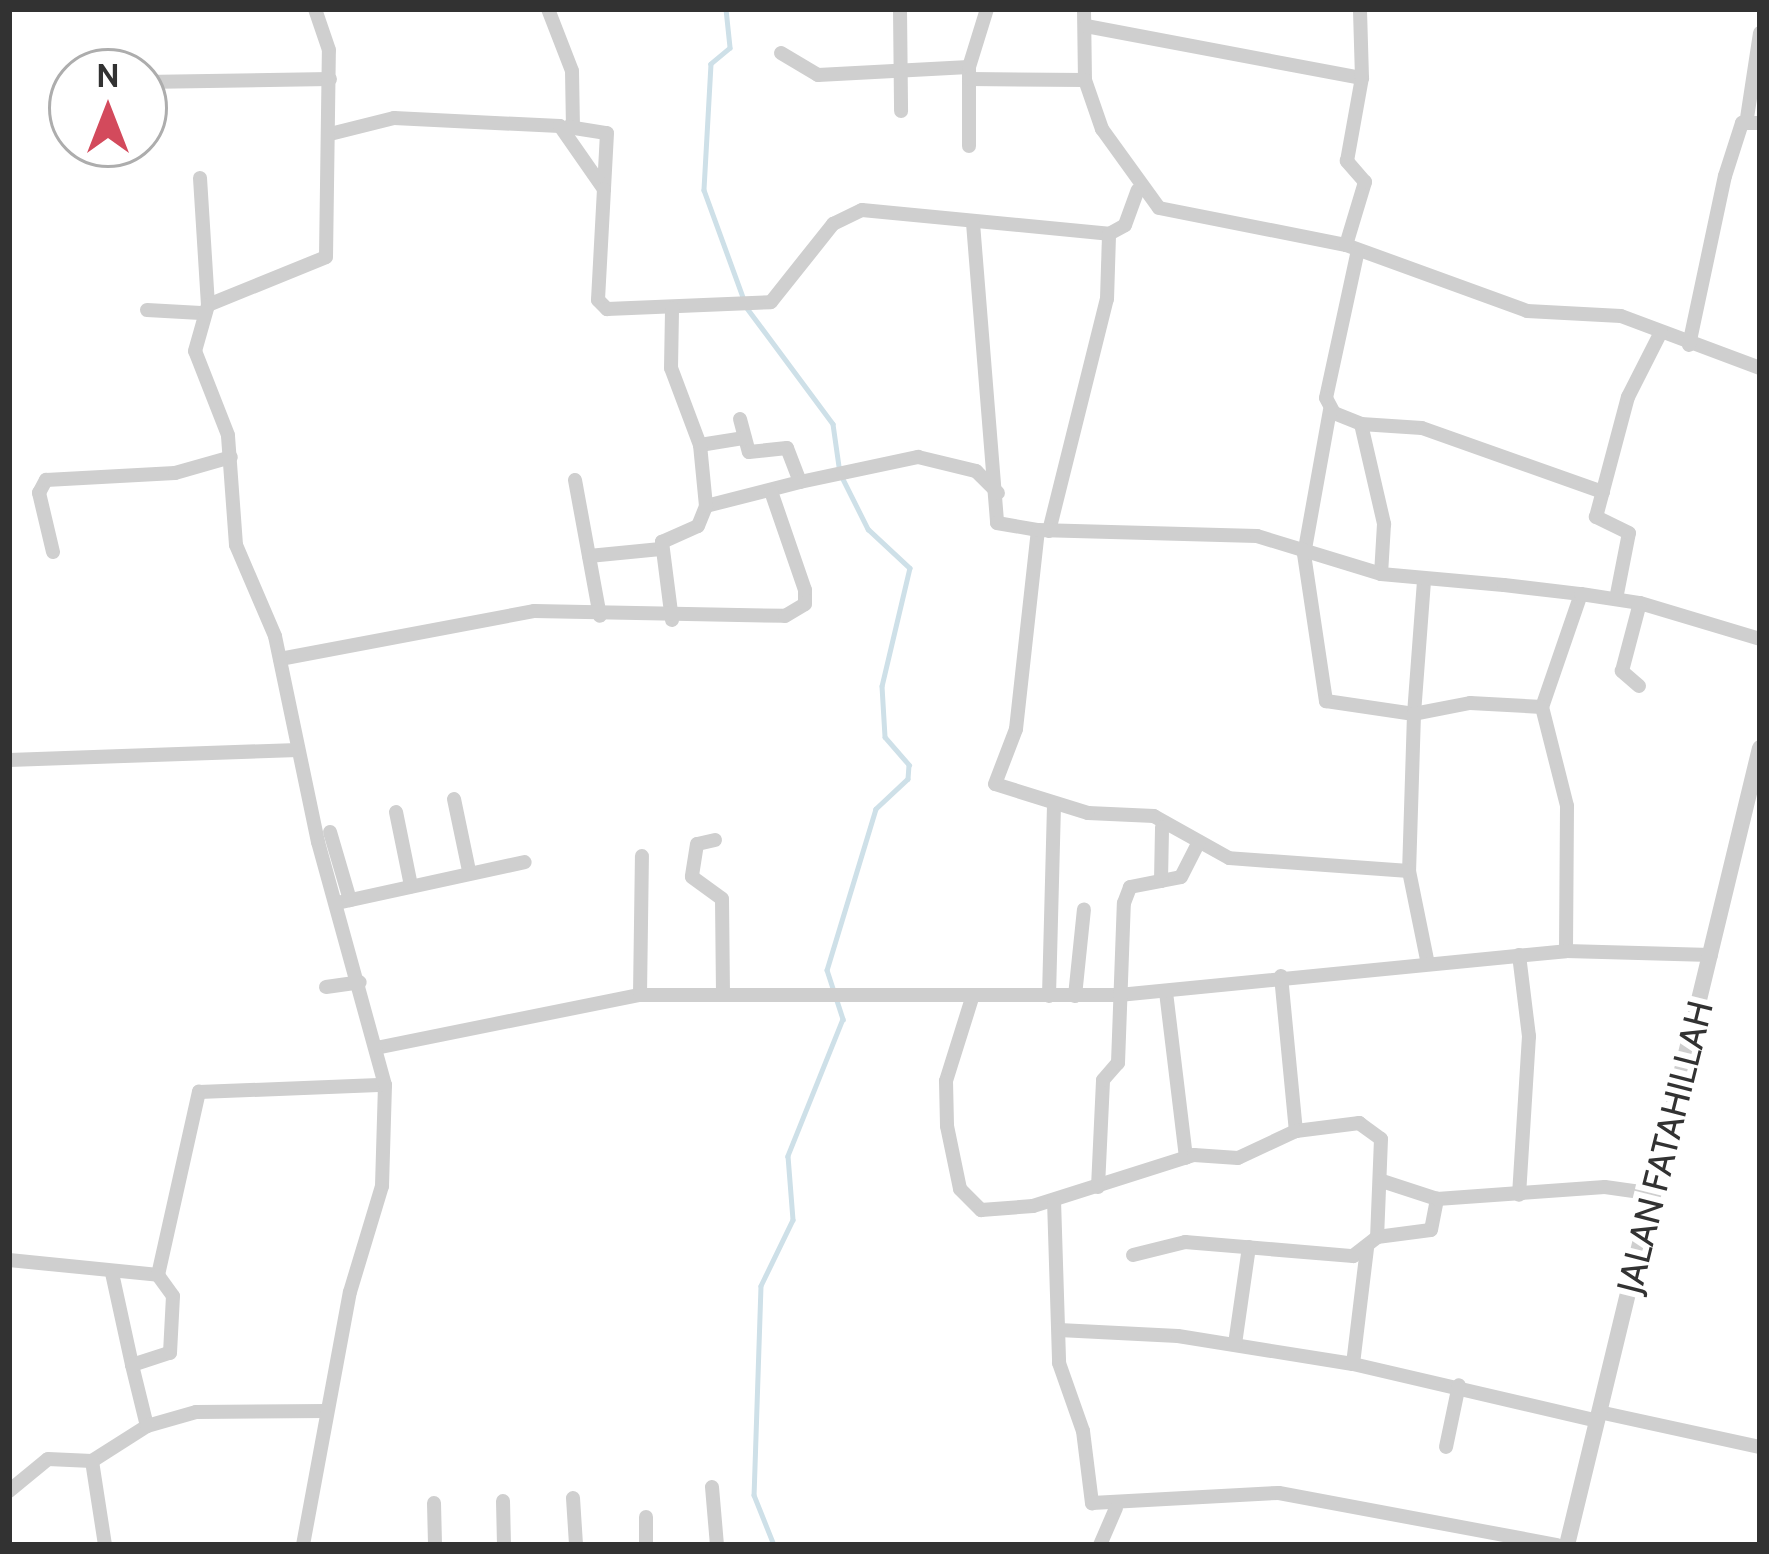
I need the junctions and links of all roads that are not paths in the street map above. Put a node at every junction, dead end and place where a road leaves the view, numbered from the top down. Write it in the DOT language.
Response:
graph roads {
  1 [pos="315,9"];
  2 [pos="548,9"];
  3 [pos="900,9"];
  4 [pos="987,9"];
  5 [pos="1084,9"];
  6 [pos="1360,9"];
  7 [pos="1087,26"];
  8 [pos="1760,33"];
  9 [pos="781,53"];
  10 [pos="900,69"];
  11 [pos="969,73"];
  12 [pos="1362,78"];
  13 [pos="330,80"];
  14 [pos="1084,80"];
  15 [pos="168,82"];
  16 [pos="901,111"];
  17 [pos="1753,120"];
  18 [pos="567,127"];
  19 [pos="330,134"];
  20 [pos="970,146"];
  21 [pos="200,178"];
  22 [pos="604,189"];
  23 [pos="1138,190"];
  24 [pos="974,223"];
  25 [pos="1109,234"];
  26 [pos="1352,247"];
  27 [pos="672,308"];
  28 [pos="204,309"];
  29 [pos="147,310"];
  30 [pos="1661,332"];
  31 [pos="1689,345"];
  32 [pos="1760,368"];
  33 [pos="1330,410"];
  34 [pos="740,419"];
  35 [pos="1361,424"];
  36 [pos="744,438"];
  37 [pos="700,446"];
  38 [pos="231,457"];
  39 [pos="575,480"];
  40 [pos="800,482"];
  41 [pos="771,491"];
  42 [pos="1603,492"];
  43 [pos="998,493"];
  44 [pos="706,506"];
  45 [pos="1043,530"];
  46 [pos="662,549"];
  47 [pos="53,552"];
  48 [pos="1304,554"];
  49 [pos="589,556"];
  50 [pos="1382,574"];
  51 [pos="1424,581"];
  52 [pos="1581,594"];
  53 [pos="1616,599"];
  54 [pos="1640,603"];
  55 [pos="600,616"];
  56 [pos="672,620"];
  57 [pos="1760,639"];
  58 [pos="280,659"];
  59 [pos="1639,686"];
  60 [pos="1542,707"];
  61 [pos="1414,714"];
  62 [pos="1760,748"];
  63 [pos="298,750"];
  64 [pos="9,760"];
  65 [pos="454,800"];
  66 [pos="1753,803"];
  67 [pos="1054,806"];
  68 [pos="396,812"];
  69 [pos="1162,827"];
  70 [pos="330,832"];
  71 [pos="715,840"];
  72 [pos="1198,843"];
  73 [pos="642,856"];
  74 [pos="525,862"];
  75 [pos="469,872"];
  76 [pos="1409,872"];
  77 [pos="1161,881"];
  78 [pos="412,886"];
  79 [pos="344,901"];
  80 [pos="1084,909"];
  81 [pos="1566,952"];
  82 [pos="1519,955"];
  83 [pos="1711,955"];
  84 [pos="1428,964"];
  85 [pos="1281,976"];
  86 [pos="360,982"];
  87 [pos="326,987"];
  88 [pos="723,990"];
  89 [pos="1166,992"];
  90 [pos="640,995"];
  91 [pos="1119,995"];
  92 [pos="1049,996"];
  93 [pos="1075,996"];
  94 [pos="972,998"];
  95 [pos="376,1048"];
  96 [pos="385,1085"];
  97 [pos="1296,1131"];
  98 [pos="1186,1158"];
  99 [pos="1382,1180"];
  100 [pos="1098,1186"];
  101 [pos="1655,1194"];
  102 [pos="1519,1196"];
  103 [pos="1437,1199"];
  104 [pos="1054,1200"];
  105 [pos="1372,1243"];
  106 [pos="1249,1247"];
  107 [pos="1133,1255"];
  108 [pos="9,1260"];
  109 [pos="112,1273"];
  110 [pos="158,1275"];
  111 [pos="1059,1330"];
  112 [pos="1235,1344"];
  113 [pos="1353,1364"];
  114 [pos="132,1365"];
  115 [pos="1459,1385"];
  116 [pos="327,1411"];
  117 [pos="1598,1417"];
  118 [pos="147,1426"];
  119 [pos="1445,1447"];
  120 [pos="1760,1447"];
  121 [pos="92,1461"];
  122 [pos="712,1487"];
  123 [pos="9,1491"];
  124 [pos="573,1498"];
  125 [pos="503,1501"];
  126 [pos="434,1503"];
  127 [pos="1116,1508"];
  128 [pos="646,1517"];
  129 [pos="105,1545"];
  130 [pos="303,1545"];
  131 [pos="435,1545"];
  132 [pos="504,1545"];
  133 [pos="576,1545"];
  134 [pos="646,1545"];
  135 [pos="717,1545"];
  136 [pos="1100,1545"];
  137 [pos="1557,1545"];
  138 [pos="1567,1545"];
  1 -- 13 [label="street"];
  2 -- 18 [label="street"];
  3 -- 10 [label="street"];
  4 -- 11 [label="street"];
  5 -- 7 [label="street"];
  6 -- 12 [label="street"];
  7 -- 12 [label="street"];
  7 -- 14 [label="street"];
  8 -- 17 [label="street"];
  9 -- 10 [label="street"];
  10 -- 11 [label="street"];
  10 -- 16 [label="street"];
  11 -- 14 [label="street"];
  11 -- 20 [label="street"];
  12 -- 26 [label="street"];
  13 -- 15 [label="street"];
  13 -- 19 [label="street"];
  14 -- 23 [label="street"];
  17 -- 31 [label="street"];
  18 -- 19 [label="street"];
  18 -- 22 [label="street"];
  18 -- 22 [label="street"];
  19 -- 28 [label="street"];
  21 -- 28 [label="street"];
  22 -- 27 [label="street"];
  23 -- 25 [label="street"];
  23 -- 26 [label="street"];
  24 -- 25 [label="street"];
  24 -- 27 [label="street"];
  24 -- 43 [label="street"];
  25 -- 45 [label="street"];
  26 -- 30 [label="street"];
  26 -- 33 [label="street"];
  27 -- 37 [label="street"];
  28 -- 29 [label="street"];
  28 -- 38 [label="street"];
  30 -- 31 [label="street"];
  30 -- 42 [label="street"];
  31 -- 32 [label="street"];
  33 -- 35 [label="street"];
  33 -- 48 [label="street"];
  34 -- 36 [label="street"];
  35 -- 42 [label="street"];
  35 -- 50 [label="street"];
  36 -- 37 [label="street"];
  36 -- 40 [label="street"];
  37 -- 44 [label="street"];
  38 -- 47 [label="street"];
  38 -- 58 [label="street"];
  39 -- 49 [label="street"];
  40 -- 41 [label="street"];
  40 -- 43 [label="street"];
  41 -- 44 [label="street"];
  41 -- 56 [label="street"];
  42 -- 53 [label="street"];
  43 -- 45 [label="street"];
  44 -- 46 [label="street"];
  45 -- 48 [label="street"];
  45 -- 67 [label="street"];
  46 -- 49 [label="street"];
  46 -- 56 [label="street"];
  48 -- 50 [label="street"];
  48 -- 61 [label="street"];
  49 -- 55 [label="street"];
  50 -- 51 [label="street"];
  51 -- 52 [label="street"];
  51 -- 61 [label="street"];
  52 -- 53 [label="street"];
  52 -- 60 [label="street"];
  53 -- 54 [label="street"];
  54 -- 57 [label="street"];
  54 -- 59 [label="street"];
  55 -- 56 [label="street"];
  55 -- 58 [label="street"];
  58 -- 63 [label="street"];
  60 -- 61 [label="street"];
  60 -- 81 [label="street"];
  61 -- 76 [label="street"];
  62 -- 66 [label="street, JALAN FATAHILLAH"];
  63 -- 64 [label="street"];
  63 -- 79 [label="street"];
  65 -- 75 [label="street"];
  66 -- 83 [label="street, JALAN FATAHILLAH"];
  67 -- 69 [label="street"];
  67 -- 92 [label="street"];
  68 -- 78 [label="street"];
  69 -- 72 [label="street"];
  69 -- 77 [label="street"];
  70 -- 79 [label="street"];
  71 -- 88 [label="street"];
  72 -- 76 [label="street"];
  72 -- 77 [label="street"];
  73 -- 90 [label="street"];
  74 -- 75 [label="street"];
  75 -- 78 [label="street"];
  76 -- 84 [label="street"];
  77 -- 91 [label="street"];
  78 -- 79 [label="street"];
  79 -- 86 [label="street"];
  80 -- 93 [label="street"];
  81 -- 82 [label="street"];
  81 -- 83 [label="street"];
  82 -- 84 [label="street"];
  82 -- 102 [label="street"];
  83 -- 101 [label="street, JALAN FATAHILLAH"];
  84 -- 85 [label="street"];
  85 -- 89 [label="street"];
  85 -- 97 [label="street"];
  86 -- 87 [label="street"];
  86 -- 95 [label="street"];
  88 -- 90 [label="street"];
  88 -- 94 [label="street"];
  89 -- 91 [label="street"];
  89 -- 98 [label="street"];
  90 -- 95 [label="street"];
  91 -- 93 [label="street"];
  91 -- 100 [label="street"];
  92 -- 93 [label="street"];
  92 -- 94 [label="street"];
  94 -- 104 [label="street"];
  95 -- 96 [label="street"];
  96 -- 110 [label="street"];
  96 -- 116 [label="street"];
  97 -- 98 [label="street"];
  97 -- 99 [label="street"];
  98 -- 100 [label="street"];
  99 -- 103 [label="street"];
  99 -- 105 [label="street"];
  100 -- 104 [label="street"];
  101 -- 102 [label="street"];
  101 -- 117 [label="street, JALAN FATAHILLAH"];
  102 -- 103 [label="street"];
  103 -- 105 [label="street"];
  104 -- 111 [label="street"];
  105 -- 106 [label="street"];
  105 -- 113 [label="street"];
  106 -- 107 [label="street"];
  106 -- 112 [label="street"];
  108 -- 109 [label="street"];
  109 -- 110 [label="street"];
  109 -- 114 [label="street"];
  110 -- 114 [label="street"];
  111 -- 112 [label="street"];
  111 -- 127 [label="street"];
  112 -- 113 [label="street"];
  113 -- 115 [label="street"];
  114 -- 118 [label="street"];
  115 -- 117 [label="street"];
  115 -- 119 [label="street"];
  116 -- 118 [label="street"];
  116 -- 130 [label="street"];
  117 -- 120 [label="street"];
  117 -- 138 [label="street, JALAN FATAHILLAH"];
  118 -- 121 [label="street"];
  121 -- 123 [label="street"];
  121 -- 129 [label="street"];
  122 -- 135 [label="street"];
  124 -- 133 [label="street"];
  125 -- 132 [label="street"];
  126 -- 131 [label="street"];
  127 -- 136 [label="street"];
  127 -- 137 [label="street"];
  128 -- 134 [label="street"];
}
